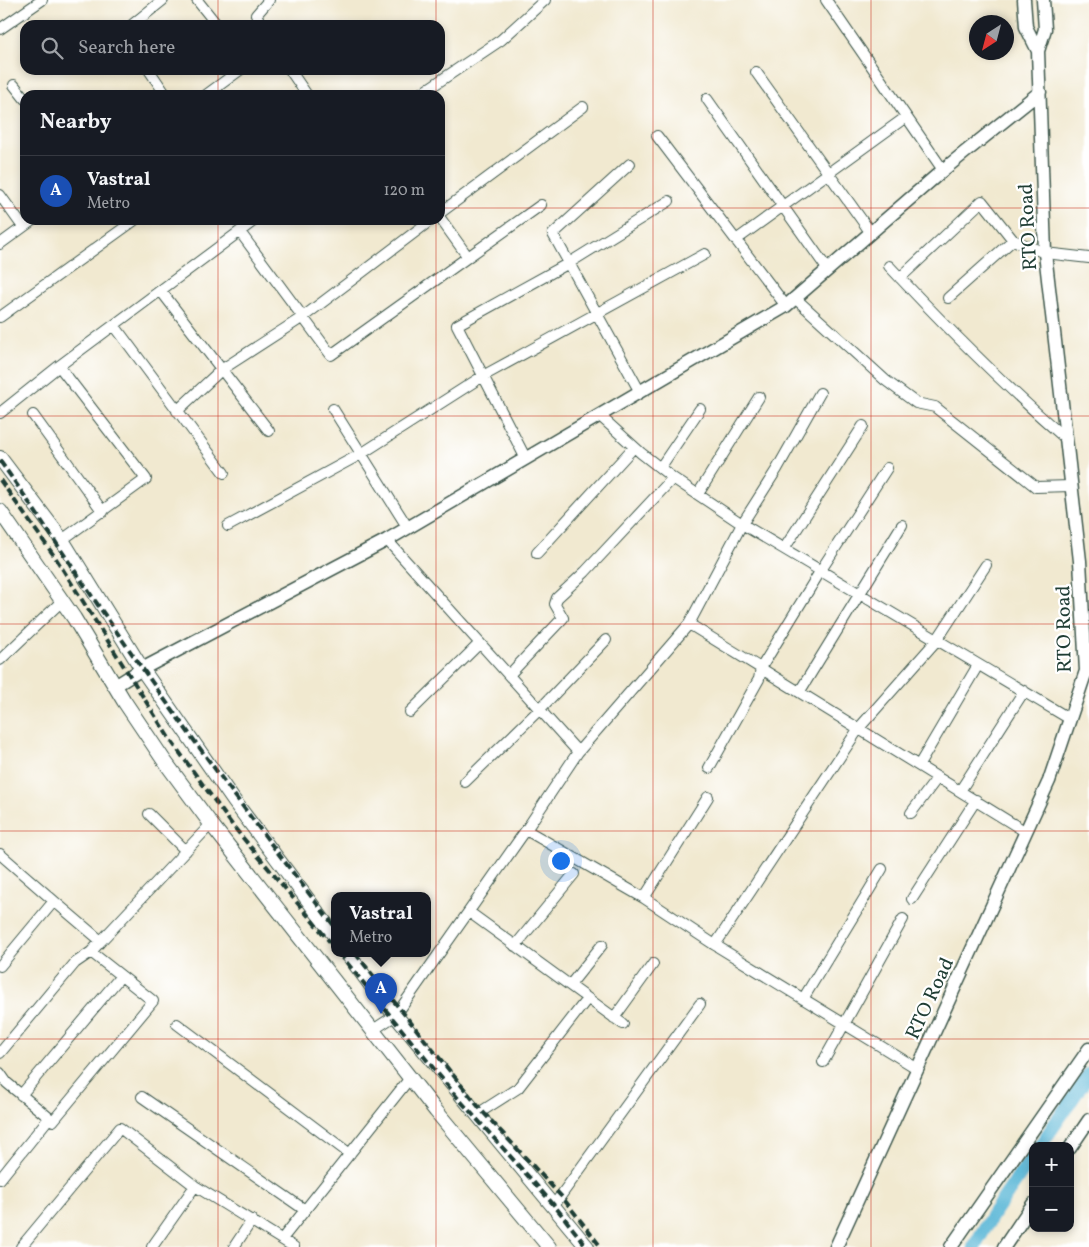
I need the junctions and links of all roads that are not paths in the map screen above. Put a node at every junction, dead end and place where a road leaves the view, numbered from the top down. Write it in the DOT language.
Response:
graph roads {
  1 [pos="42,0"];
  2 [pos="163,0"];
  3 [pos="197,0"];
  4 [pos="269,0"];
  5 [pos="545,0"];
  6 [pos="826,0"];
  7 [pos="1024,0"];
  8 [pos="1043,0"];
  9 [pos="138,20"];
  10 [pos="213,20"];
  11 [pos="259,20"];
  12 [pos="0,29"];
  13 [pos="1038,51"];
  14 [pos="756,72"];
  15 [pos="152,75"];
  16 [pos="233,75"];
  17 [pos="293,75"];
  18 [pos="14,85"];
  19 [pos="163,90"];
  20 [pos="213,90"];
  21 [pos="304,90"];
  22 [pos="427,90"];
  23 [pos="1040,92"];
  24 [pos="20,93"];
  25 [pos="707,99"];
  26 [pos="583,107"];
  27 [pos="906,117"];
  28 [pos="657,136"];
  29 [pos="630,164"];
  30 [pos="943,170"];
  31 [pos="827,174"];
  32 [pos="0,195"];
  33 [pos="669,201"];
  34 [pos="541,205"];
  35 [pos="783,206"];
  36 [pos="445,209"];
  37 [pos="20,223"];
  38 [pos="26,225"];
  39 [pos="128,225"];
  40 [pos="249,225"];
  41 [pos="424,225"];
  42 [pos="445,225"];
  43 [pos="23,227"];
  44 [pos="240,232"];
  45 [pos="871,233"];
  46 [pos="736,240"];
  47 [pos="1013,240"];
  48 [pos="0,244"];
  49 [pos="1045,253"];
  50 [pos="705,254"];
  51 [pos="468,258"];
  52 [pos="1089,258"];
  53 [pos="569,263"];
  54 [pos="889,266"];
  55 [pos="828,270"];
  56 [pos="900,278"];
  57 [pos="161,291"];
  58 [pos="948,298"];
  59 [pos="790,302"];
  60 [pos="597,314"];
  61 [pos="0,317"];
  62 [pos="303,317"];
  63 [pos="114,325"];
  64 [pos="59,366"];
  65 [pos="221,370"];
  66 [pos="483,376"];
  67 [pos="640,392"];
  68 [pos="820,393"];
  69 [pos="759,397"];
  70 [pos="333,409"];
  71 [pos="700,409"];
  72 [pos="177,412"];
  73 [pos="0,413"];
  74 [pos="32,415"];
  75 [pos="599,416"];
  76 [pos="863,426"];
  77 [pos="268,431"];
  78 [pos="1066,439"];
  79 [pos="634,447"];
  80 [pos="361,454"];
  81 [pos="0,458"];
  82 [pos="526,459"];
  83 [pos="660,468"];
  84 [pos="887,468"];
  85 [pos="224,473"];
  86 [pos="674,478"];
  87 [pos="1071,486"];
  88 [pos="698,494"];
  89 [pos="0,511"];
  90 [pos="103,512"];
  91 [pos="742,524"];
  92 [pos="902,525"];
  93 [pos="228,526"];
  94 [pos="408,528"];
  95 [pos="62,540"];
  96 [pos="387,540"];
  97 [pos="784,549"];
  98 [pos="538,554"];
  99 [pos="986,565"];
  100 [pos="821,570"];
  101 [pos="860,594"];
  102 [pos="62,601"];
  103 [pos="689,624"];
  104 [pos="606,640"];
  105 [pos="938,640"];
  106 [pos="480,643"];
  107 [pos="1,658"];
  108 [pos="978,665"];
  109 [pos="761,668"];
  110 [pos="142,669"];
  111 [pos="509,675"];
  112 [pos="115,686"];
  113 [pos="800,691"];
  114 [pos="1024,692"];
  115 [pos="540,709"];
  116 [pos="410,712"];
  117 [pos="1070,719"];
  118 [pos="859,728"];
  119 [pos="578,752"];
  120 [pos="919,765"];
  121 [pos="708,768"];
  122 [pos="938,777"];
  123 [pos="466,782"];
  124 [pos="960,791"];
  125 [pos="708,797"];
  126 [pos="976,800"];
  127 [pos="911,813"];
  128 [pos="149,814"];
  129 [pos="211,824"];
  130 [pos="526,830"];
  131 [pos="1026,832"];
  132 [pos="186,850"];
  133 [pos="0,854"];
  134 [pos="882,869"];
  135 [pos="574,874"];
  136 [pos="644,898"];
  137 [pos="912,898"];
  138 [pos="54,901"];
  139 [pos="469,912"];
  140 [pos="903,919"];
  141 [pos="331,931"];
  142 [pos="101,941"];
  143 [pos="602,945"];
  144 [pos="715,945"];
  145 [pos="515,946"];
  146 [pos="91,952"];
  147 [pos="350,957"];
  148 [pos="653,964"];
  149 [pos="0,966"];
  150 [pos="121,976"];
  151 [pos="570,985"];
  152 [pos="587,999"];
  153 [pos="804,999"];
  154 [pos="700,1004"];
  155 [pos="396,1015"];
  156 [pos="177,1024"];
  157 [pos="844,1024"];
  158 [pos="373,1030"];
  159 [pos="1089,1049"];
  160 [pos="0,1053"];
  161 [pos="823,1062"];
  162 [pos="918,1068"];
  163 [pos="0,1073"];
  164 [pos="410,1078"];
  165 [pos="3,1087"];
  166 [pos="21,1095"];
  167 [pos="142,1097"];
  168 [pos="482,1111"];
  169 [pos="50,1118"];
  170 [pos="1089,1120"];
  171 [pos="1074,1142"];
  172 [pos="350,1154"];
  173 [pos="0,1179"];
  174 [pos="196,1186"];
  175 [pos="554,1206"];
  176 [pos="305,1210"];
  177 [pos="1029,1210"];
  178 [pos="252,1220"];
  179 [pos="282,1239"];
  180 [pos="21,1247"];
  181 [pos="152,1247"];
  182 [pos="234,1247"];
  183 [pos="294,1247"];
  184 [pos="549,1247"];
  185 [pos="587,1247"];
  186 [pos="836,1247"];
  187 [pos="951,1247"];
  188 [pos="1004,1247"];
  1 -- 12 [label="street"];
  2 -- 9 [label="street"];
  3 -- 10 [label="street"];
  4 -- 11 [label="street"];
  5 -- 22 [label="street"];
  6 -- 27 [label="street"];
  7 -- 13 [label="street, RTO Road"];
  8 -- 13 [label="street, RTO Road"];
  13 -- 23 [label="street, RTO Road"];
  14 -- 31 [label="street"];
  15 -- 19 [label="street"];
  16 -- 20 [label="street"];
  17 -- 21 [label="street"];
  18 -- 24 [label="street"];
  23 -- 30 [label="street"];
  23 -- 49 [label="street, RTO Road"];
  25 -- 35 [label="street"];
  26 -- 36 [label="street"];
  27 -- 30 [label="street"];
  27 -- 31 [label="street"];
  28 -- 46 [label="street"];
  29 -- 53 [label="street"];
  30 -- 45 [label="street"];
  31 -- 35 [label="street"];
  31 -- 45 [label="street"];
  32 -- 37 [label="street"];
  33 -- 53 [label="street"];
  34 -- 51 [label="street"];
  35 -- 46 [label="street"];
  35 -- 55 [label="street"];
  38 -- 43 [label="street"];
  39 -- 61 [label="street"];
  40 -- 44 [label="street"];
  41 -- 62 [label="street"];
  42 -- 51 [label="street"];
  43 -- 48 [label="street"];
  44 -- 57 [label="street"];
  44 -- 62 [label="street"];
  45 -- 55 [label="street"];
  46 -- 59 [label="street"];
  47 -- 49 [label="street"];
  47 -- 56 [label="street"];
  47 -- 58 [label="street"];
  49 -- 52 [label="street"];
  49 -- 78 [label="street, RTO Road"];
  50 -- 60 [label="street"];
  51 -- 62 [label="street"];
  53 -- 60 [label="street"];
  53 -- 66 [label="street"];
  54 -- 56 [label="street"];
  55 -- 59 [label="street"];
  56 -- 78 [label="street"];
  57 -- 63 [label="street"];
  57 -- 65 [label="street"];
  59 -- 67 [label="street"];
  59 -- 87 [label="street"];
  60 -- 66 [label="street"];
  60 -- 67 [label="street"];
  62 -- 65 [label="street"];
  63 -- 64 [label="street"];
  63 -- 72 [label="street"];
  64 -- 73 [label="street"];
  64 -- 90 [label="street"];
  65 -- 72 [label="street"];
  65 -- 77 [label="street"];
  66 -- 80 [label="street"];
  66 -- 82 [label="street"];
  67 -- 75 [label="street"];
  68 -- 91 [label="street"];
  69 -- 88 [label="street"];
  70 -- 80 [label="street"];
  71 -- 83 [label="street"];
  72 -- 85 [label="street"];
  74 -- 90 [label="street"];
  75 -- 79 [label="street"];
  75 -- 82 [label="street"];
  76 -- 97 [label="street"];
  78 -- 87 [label="street, RTO Road"];
  79 -- 83 [label="street"];
  79 -- 98 [label="street"];
  80 -- 93 [label="street"];
  80 -- 94 [label="street"];
  81 -- 95 [label="main road"];
  82 -- 94 [label="street"];
  83 -- 86 [label="street"];
  84 -- 100 [label="street"];
  86 -- 88 [label="street"];
  86 -- 111 [label="street"];
  87 -- 117 [label="street, RTO Road"];
  88 -- 91 [label="street"];
  89 -- 102 [label="main road"];
  90 -- 95 [label="street"];
  91 -- 97 [label="street"];
  91 -- 103 [label="street"];
  92 -- 101 [label="street"];
  94 -- 96 [label="street"];
  95 -- 110 [label="main road"];
  96 -- 106 [label="street"];
  96 -- 110 [label="street"];
  97 -- 100 [label="street"];
  99 -- 105 [label="street"];
  100 -- 101 [label="street"];
  100 -- 109 [label="street"];
  101 -- 105 [label="street"];
  101 -- 113 [label="street"];
  102 -- 107 [label="street"];
  102 -- 112 [label="main road"];
  103 -- 109 [label="street"];
  103 -- 119 [label="street"];
  104 -- 115 [label="street"];
  105 -- 108 [label="street"];
  105 -- 118 [label="street"];
  106 -- 111 [label="street"];
  106 -- 116 [label="street"];
  108 -- 114 [label="street"];
  108 -- 120 [label="street"];
  109 -- 113 [label="street"];
  109 -- 121 [label="street"];
  110 -- 112 [label="street"];
  110 -- 141 [label="main road"];
  111 -- 115 [label="street"];
  112 -- 129 [label="main road"];
  113 -- 118 [label="street"];
  114 -- 117 [label="street"];
  114 -- 124 [label="street"];
  115 -- 119 [label="street"];
  115 -- 123 [label="street"];
  117 -- 131 [label="street, RTO Road"];
  118 -- 120 [label="street"];
  118 -- 144 [label="street"];
  119 -- 130 [label="street"];
  120 -- 122 [label="street"];
  122 -- 124 [label="street"];
  122 -- 127 [label="street"];
  124 -- 126 [label="street"];
  125 -- 136 [label="street"];
  126 -- 131 [label="street"];
  126 -- 137 [label="street"];
  128 -- 132 [label="street"];
  129 -- 132 [label="street"];
  129 -- 158 [label="main road"];
  130 -- 136 [label="street"];
  130 -- 139 [label="street"];
  131 -- 162 [label="street, RTO Road"];
  132 -- 142 [label="street"];
  133 -- 138 [label="street"];
  134 -- 153 [label="street"];
  135 -- 145 [label="street"];
  136 -- 144 [label="street"];
  138 -- 142 [label="street"];
  138 -- 149 [label="street"];
  139 -- 145 [label="street"];
  139 -- 155 [label="street"];
  140 -- 157 [label="street"];
  142 -- 146 [label="street"];
  143 -- 151 [label="street"];
  144 -- 153 [label="street"];
  145 -- 151 [label="street"];
  146 -- 150 [label="street"];
  146 -- 160 [label="street"];
  147 -- 155 [label="main road"];
  148 -- 152 [label="street"];
  150 -- 166 [label="street"];
  150 -- 169 [label="street"];
  151 -- 152 [label="street"];
  152 -- 168 [label="street"];
  153 -- 157 [label="street"];
  154 -- 175 [label="street"];
  155 -- 158 [label="street"];
  155 -- 175 [label="main road"];
  156 -- 172 [label="street"];
  157 -- 161 [label="street"];
  157 -- 162 [label="street"];
  158 -- 164 [label="main road"];
  159 -- 187 [label="street"];
  162 -- 186 [label="street, RTO Road"];
  163 -- 165 [label="street"];
  164 -- 172 [label="street"];
  164 -- 184 [label="main road"];
  165 -- 166 [label="street"];
  166 -- 169 [label="street"];
  167 -- 176 [label="street"];
  169 -- 173 [label="street"];
  170 -- 171 [label="street"];
  172 -- 176 [label="street"];
  174 -- 178 [label="street"];
  174 -- 180 [label="street"];
  174 -- 181 [label="street"];
  175 -- 185 [label="main road"];
  176 -- 179 [label="street"];
  177 -- 188 [label="street"];
  178 -- 179 [label="street"];
  178 -- 182 [label="street"];
  179 -- 183 [label="street"];
}
